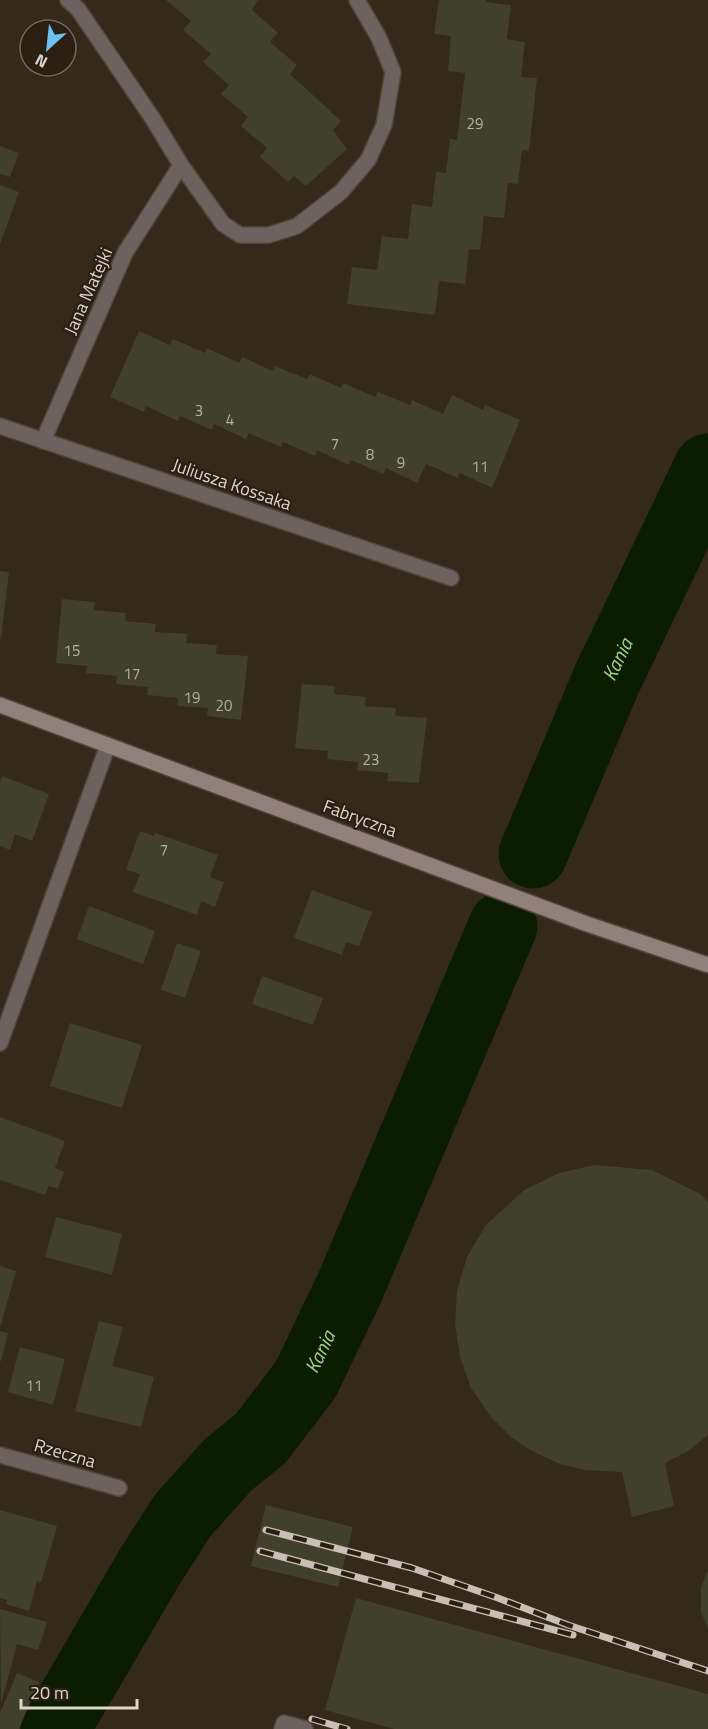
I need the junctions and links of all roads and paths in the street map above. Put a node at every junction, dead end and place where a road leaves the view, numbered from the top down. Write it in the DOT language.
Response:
graph roads {
  1 [pos="68,0"];
  2 [pos="357,0"];
  3 [pos="181,165"];
  4 [pos="0,426"];
  5 [pos="43,441"];
  6 [pos="451,578"];
  7 [pos="0,705"];
  8 [pos="108,746"];
  9 [pos="708,965"];
  10 [pos="0,1043"];
  11 [pos="0,1455"];
  12 [pos="119,1488"];
  13 [pos="282,1729"];
  14 [pos="305,1729"];
  1 -- 3 [label="street"];
  2 -- 3 [label="street"];
  3 -- 5 [label="street, Jana Matejki"];
  4 -- 5 [label="street, Juliusza Kossaka"];
  5 -- 6 [label="street, Juliusza Kossaka"];
  7 -- 8 [label="street, Fabryczna"];
  8 -- 9 [label="street, Fabryczna"];
  8 -- 10 [label="street"];
  11 -- 12 [label="street, Rzeczna"];
  13 -- 14 [label="street"];
}
